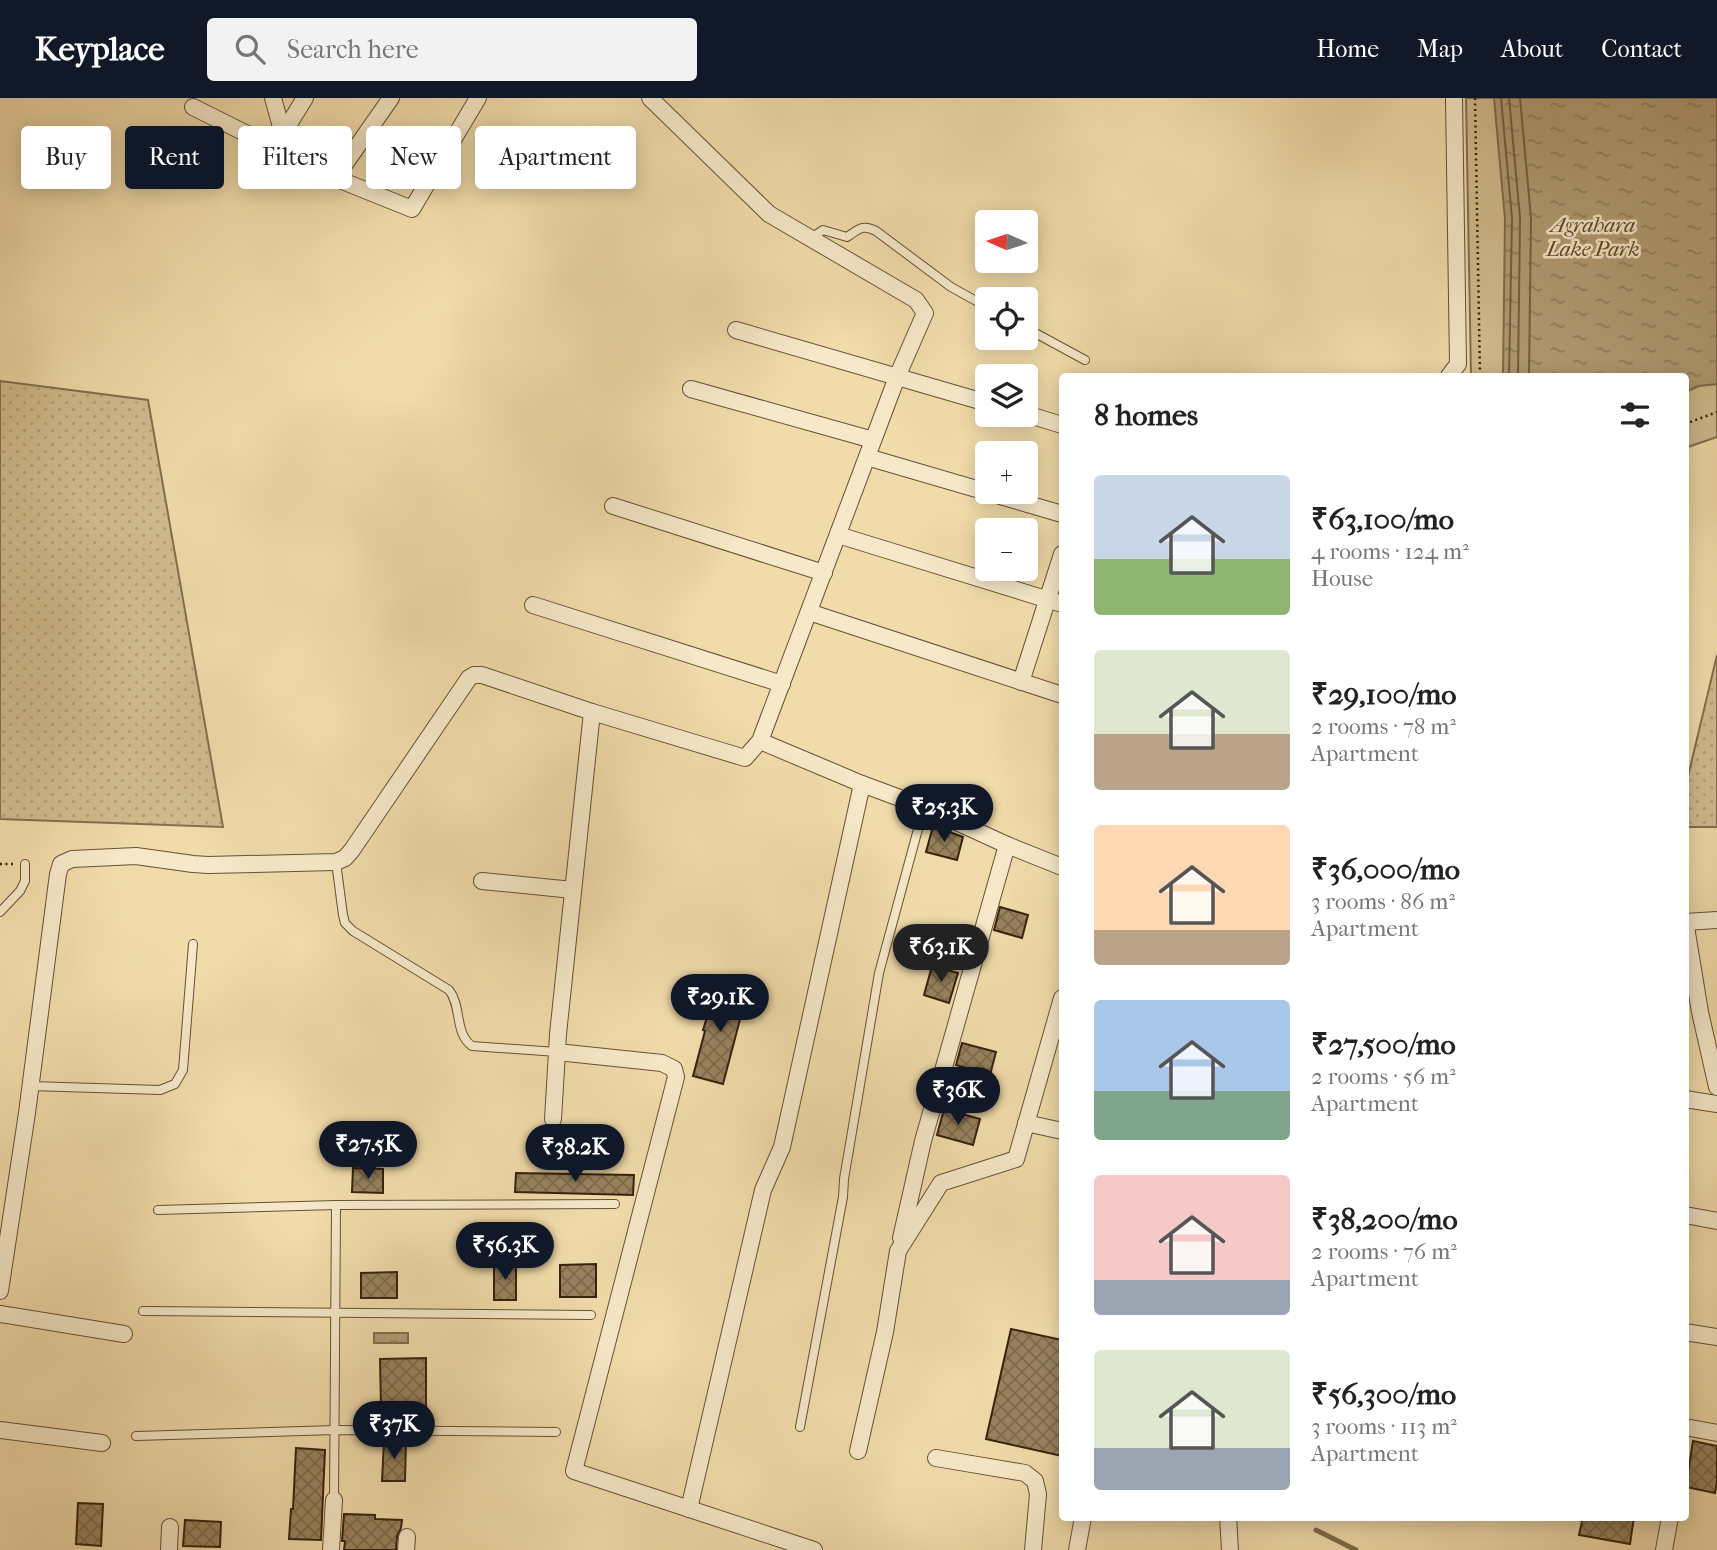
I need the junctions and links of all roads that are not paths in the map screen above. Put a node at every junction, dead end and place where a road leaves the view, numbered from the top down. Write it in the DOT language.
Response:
graph roads {
  1 [pos="273,98"];
  2 [pos="305,98"];
  3 [pos="391,98"];
  4 [pos="478,98"];
  5 [pos="650,98"];
  6 [pos="1454,98"];
  7 [pos="188,101"];
  8 [pos="244,126"];
  9 [pos="276,126"];
  10 [pos="287,126"];
  11 [pos="352,154"];
  12 [pos="352,185"];
  13 [pos="809,239"];
  14 [pos="975,300"];
  15 [pos="736,330"];
  16 [pos="1038,335"];
  17 [pos="1085,360"];
  18 [pos="1451,373"];
  19 [pos="897,377"];
  20 [pos="691,389"];
  21 [pos="975,400"];
  22 [pos="1038,418"];
  23 [pos="1059,424"];
  24 [pos="873,440"];
  25 [pos="867,457"];
  26 [pos="612,506"];
  27 [pos="1059,513"];
  28 [pos="838,535"];
  29 [pos="824,573"];
  30 [pos="1059,575"];
  31 [pos="1055,602"];
  32 [pos="533,605"];
  33 [pos="809,612"];
  34 [pos="1021,681"];
  35 [pos="782,684"];
  36 [pos="1059,694"];
  37 [pos="592,712"];
  38 [pos="760,741"];
  39 [pos="862,784"];
  40 [pos="924,807"];
  41 [pos="1007,845"];
  42 [pos="336,862"];
  43 [pos="25,864"];
  44 [pos="1059,866"];
  45 [pos="482,881"];
  46 [pos="573,890"];
  47 [pos="0,912"];
  48 [pos="1717,920"];
  49 [pos="1689,922"];
  50 [pos="193,944"];
  51 [pos="1689,966"];
  52 [pos="1693,1011"];
  53 [pos="1058,1027"];
  54 [pos="557,1052"];
  55 [pos="30,1086"];
  56 [pos="1717,1087"];
  57 [pos="1689,1100"];
  58 [pos="1717,1104"];
  59 [pos="553,1119"];
  60 [pos="1026,1124"];
  61 [pos="1059,1130"];
  62 [pos="8,1191"];
  63 [pos="615,1204"];
  64 [pos="336,1205"];
  65 [pos="158,1210"];
  66 [pos="1689,1216"];
  67 [pos="1717,1221"];
  68 [pos="898,1251"];
  69 [pos="1,1274"];
  70 [pos="0,1292"];
  71 [pos="143,1311"];
  72 [pos="335,1313"];
  73 [pos="0,1314"];
  74 [pos="591,1315"];
  75 [pos="1689,1333"];
  76 [pos="124,1334"];
  77 [pos="1717,1337"];
  78 [pos="800,1427"];
  79 [pos="1689,1428"];
  80 [pos="0,1430"];
  81 [pos="335,1430"];
  82 [pos="556,1432"];
  83 [pos="1717,1433"];
  84 [pos="136,1436"];
  85 [pos="102,1443"];
  86 [pos="858,1451"];
  87 [pos="936,1458"];
  88 [pos="334,1500"];
  89 [pos="689,1509"];
  90 [pos="1082,1521"];
  91 [pos="1228,1521"];
  92 [pos="1669,1521"];
  93 [pos="170,1527"];
  94 [pos="169,1550"];
  95 [pos="331,1550"];
  96 [pos="814,1550"];
  97 [pos="1033,1550"];
  98 [pos="1077,1550"];
  99 [pos="1230,1550"];
  100 [pos="1664,1550"];
  1 -- 9 [label="street"];
  2 -- 10 [label="street"];
  3 -- 11 [label="street"];
  4 -- 12 [label="street"];
  5 -- 13 [label="street"];
  6 -- 18 [label="street"];
  7 -- 8 [label="street"];
  13 -- 14 [label="lane"];
  13 -- 19 [label="street"];
  15 -- 19 [label="street"];
  16 -- 17 [label="lane"];
  19 -- 21 [label="street"];
  19 -- 24 [label="street"];
  20 -- 24 [label="street"];
  22 -- 23 [label="street"];
  24 -- 25 [label="street"];
  25 -- 27 [label="street"];
  25 -- 28 [label="street"];
  26 -- 29 [label="street"];
  28 -- 29 [label="street"];
  28 -- 31 [label="street"];
  29 -- 33 [label="street"];
  30 -- 31 [label="street"];
  31 -- 34 [label="street"];
  32 -- 35 [label="street"];
  33 -- 34 [label="street"];
  33 -- 35 [label="street"];
  34 -- 36 [label="street"];
  35 -- 38 [label="street"];
  37 -- 38 [label="street"];
  37 -- 42 [label="street"];
  37 -- 46 [label="street"];
  38 -- 39 [label="street"];
  39 -- 40 [label="street"];
  39 -- 89 [label="street"];
  40 -- 41 [label="street"];
  40 -- 78 [label="lane"];
  41 -- 44 [label="street"];
  41 -- 68 [label="street"];
  42 -- 54 [label="lane"];
  42 -- 55 [label="street"];
  43 -- 47 [label="lane"];
  45 -- 46 [label="street"];
  46 -- 54 [label="street"];
  48 -- 49 [label="street"];
  50 -- 55 [label="lane"];
  51 -- 52 [label="street"];
  52 -- 56 [label="street"];
  53 -- 60 [label="street"];
  54 -- 59 [label="street"];
  54 -- 89 [label="street"];
  55 -- 62 [label="street"];
  57 -- 58 [label="street"];
  60 -- 61 [label="street"];
  60 -- 68 [label="street"];
  62 -- 69 [label="street"];
  63 -- 64 [label="lane"];
  64 -- 65 [label="lane"];
  64 -- 72 [label="lane"];
  66 -- 67 [label="street"];
  68 -- 86 [label="street"];
  69 -- 70 [label="street"];
  71 -- 72 [label="lane"];
  72 -- 74 [label="lane"];
  72 -- 81 [label="lane"];
  73 -- 76 [label="street"];
  75 -- 77 [label="street"];
  79 -- 83 [label="street"];
  80 -- 85 [label="street"];
  81 -- 82 [label="lane"];
  81 -- 84 [label="lane"];
  81 -- 88 [label="lane"];
  87 -- 97 [label="street"];
  88 -- 95 [label="street"];
  89 -- 96 [label="street"];
  90 -- 98 [label="street"];
  91 -- 99 [label="street"];
  92 -- 100 [label="street"];
  93 -- 94 [label="street"];
}
